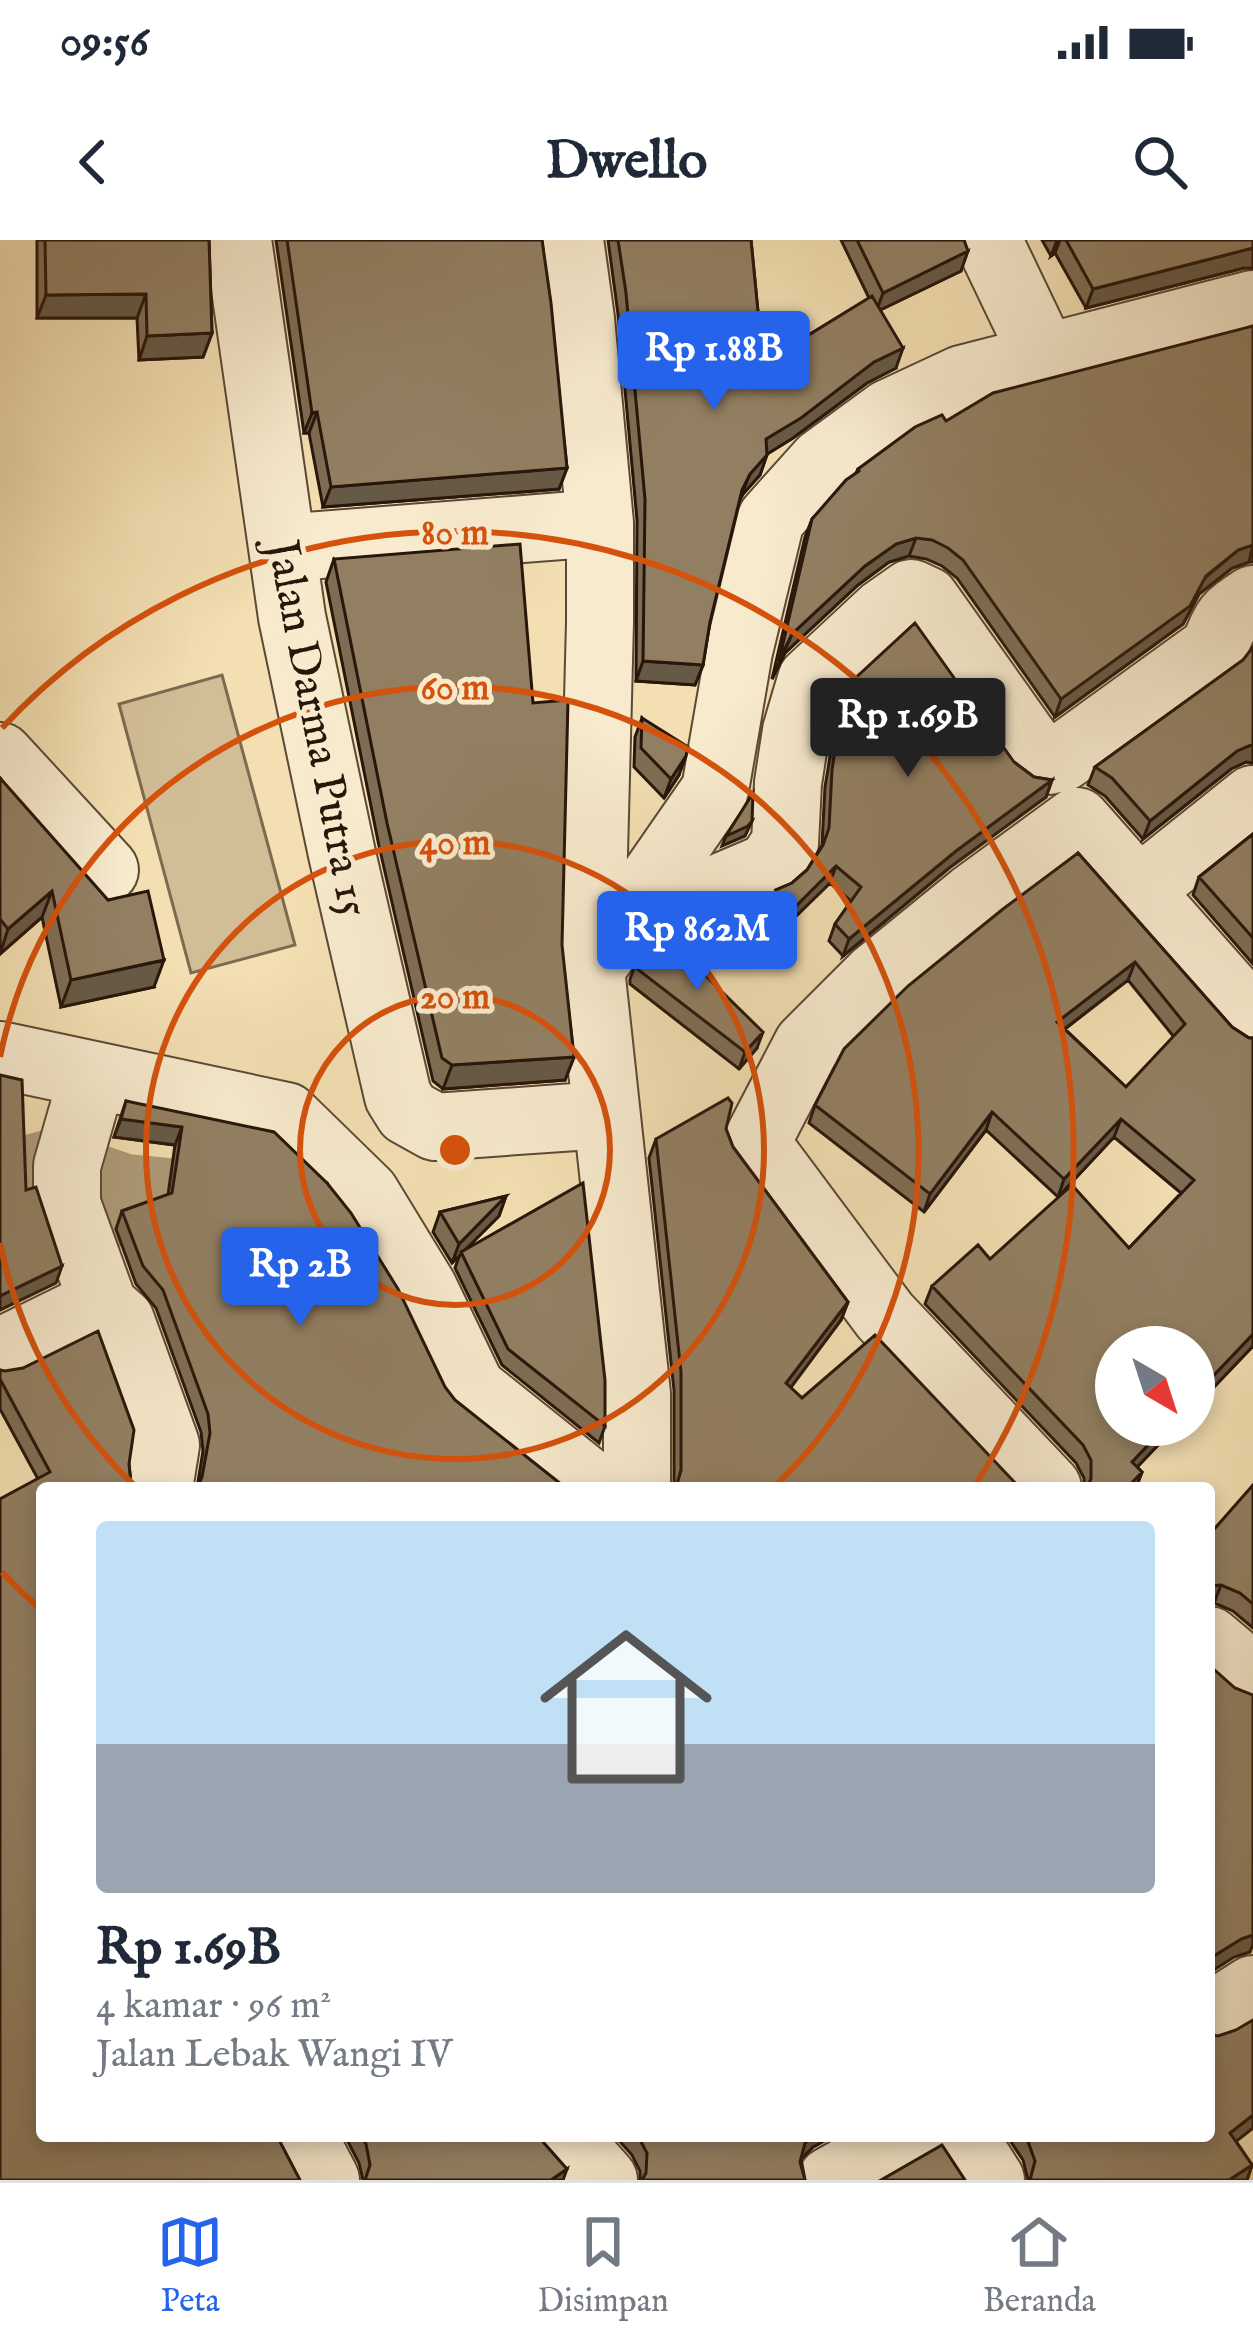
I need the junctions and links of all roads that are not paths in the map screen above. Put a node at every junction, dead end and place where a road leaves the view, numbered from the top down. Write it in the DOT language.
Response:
graph roads {
  1 [pos="238,240"];
  2 [pos="570,240"];
  3 [pos="988,240"];
  4 [pos="1253,304"];
  5 [pos="1044,357"];
  6 [pos="599,524"];
  7 [pos="282,548"];
  8 [pos="1253,598"];
  9 [pos="0,756"];
  10 [pos="1253,799"];
  11 [pos="105,870"];
  12 [pos="1138,891"];
  13 [pos="607,947"];
  14 [pos="1247,1015"];
  15 [pos="0,1055"];
  16 [pos="94,1075"];
  17 [pos="575,1117"];
  18 [pos="104,1306"];
  19 [pos="0,1352"];
  20 [pos="1011,1475"];
  21 [pos="160,1482"];
  22 [pos="588,1482"];
  23 [pos="637,1482"];
  24 [pos="1215,1645"];
  25 [pos="1253,1677"];
  26 [pos="1253,1989"];
  27 [pos="1215,2013"];
  28 [pos="306,2142"];
  29 [pos="570,2142"];
  30 [pos="900,2142"];
  31 [pos="326,2180"];
  32 [pos="604,2180"];
  33 [pos="831,2180"];
  1 -- 7 [label="street, Jalan Darma Putra 15"];
  2 -- 6 [label="street"];
  3 -- 5 [label="street"];
  4 -- 5 [label="street"];
  5 -- 13 [label="street"];
  6 -- 7 [label="street"];
  6 -- 13 [label="street"];
  7 -- 17 [label="street, Jalan Darma Putra 15"];
  8 -- 13 [label="street"];
  9 -- 11 [label="street"];
  10 -- 12 [label="street"];
  12 -- 14 [label="street"];
  12 -- 20 [label="street"];
  13 -- 23 [label="street"];
  15 -- 16 [label="street"];
  16 -- 18 [label="street"];
  16 -- 22 [label="street"];
  18 -- 19 [label="street"];
  18 -- 21 [label="street"];
  24 -- 25 [label="street"];
  26 -- 27 [label="street"];
  28 -- 31 [label="street"];
  29 -- 32 [label="street"];
  30 -- 33 [label="street"];
}
